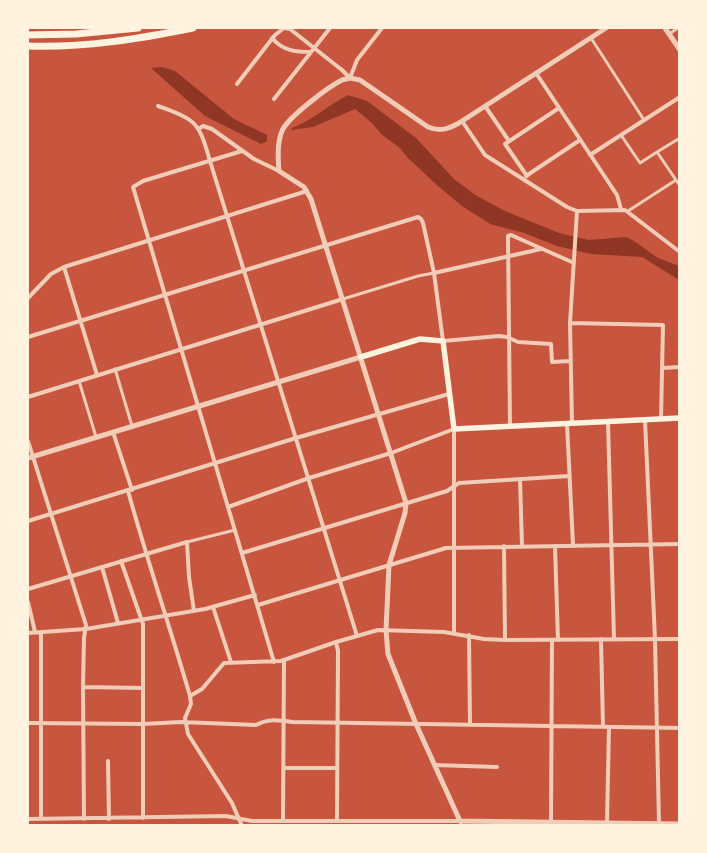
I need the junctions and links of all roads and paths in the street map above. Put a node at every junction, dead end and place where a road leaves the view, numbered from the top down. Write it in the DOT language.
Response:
graph roads {
  1 [pos="138,28"];
  2 [pos="193,28"];
  3 [pos="330,28"];
  4 [pos="382,28"];
  5 [pos="606,28"];
  6 [pos="664,28"];
  7 [pos="678,28"];
  8 [pos="669,34"];
  9 [pos="28,35"];
  10 [pos="272,38"];
  11 [pos="591,38"];
  12 [pos="28,46"];
  13 [pos="679,49"];
  14 [pos="313,50"];
  15 [pos="536,73"];
  16 [pos="350,78"];
  17 [pos="237,84"];
  18 [pos="680,97"];
  19 [pos="274,99"];
  20 [pos="158,106"];
  21 [pos="485,106"];
  22 [pos="559,108"];
  23 [pos="644,120"];
  24 [pos="462,121"];
  25 [pos="198,129"];
  26 [pos="621,135"];
  27 [pos="680,138"];
  28 [pos="580,140"];
  29 [pos="508,142"];
  30 [pos="242,151"];
  31 [pos="657,152"];
  32 [pos="590,155"];
  33 [pos="210,160"];
  34 [pos="278,171"];
  35 [pos="527,176"];
  36 [pos="522,179"];
  37 [pos="676,180"];
  38 [pos="680,186"];
  39 [pos="307,190"];
  40 [pos="620,209"];
  41 [pos="578,211"];
  42 [pos="628,211"];
  43 [pos="227,215"];
  44 [pos="148,240"];
  45 [pos="326,245"];
  46 [pos="541,249"];
  47 [pos="680,252"];
  48 [pos="508,257"];
  49 [pos="574,263"];
  50 [pos="64,266"];
  51 [pos="244,270"];
  52 [pos="434,273"];
  53 [pos="165,294"];
  54 [pos="28,298"];
  55 [pos="343,299"];
  56 [pos="80,321"];
  57 [pos="570,323"];
  58 [pos="261,325"];
  59 [pos="28,337"];
  60 [pos="510,339"];
  61 [pos="443,341"];
  62 [pos="181,349"];
  63 [pos="361,357"];
  64 [pos="571,361"];
  65 [pos="680,367"];
  66 [pos="662,368"];
  67 [pos="115,369"];
  68 [pos="97,375"];
  69 [pos="79,381"];
  70 [pos="279,382"];
  71 [pos="448,394"];
  72 [pos="28,396"];
  73 [pos="198,406"];
  74 [pos="379,414"];
  75 [pos="680,418"];
  76 [pos="661,419"];
  77 [pos="645,420"];
  78 [pos="608,422"];
  79 [pos="569,424"];
  80 [pos="132,426"];
  81 [pos="510,426"];
  82 [pos="454,429"];
  83 [pos="113,432"];
  84 [pos="96,437"];
  85 [pos="296,438"];
  86 [pos="28,441"];
  87 [pos="391,453"];
  88 [pos="30,457"];
  89 [pos="215,464"];
  90 [pos="569,476"];
  91 [pos="309,478"];
  92 [pos="520,479"];
  93 [pos="454,486"];
  94 [pos="130,491"];
  95 [pos="406,503"];
  96 [pos="228,507"];
  97 [pos="50,514"];
  98 [pos="28,522"];
  99 [pos="324,528"];
  100 [pos="235,530"];
  101 [pos="187,542"];
  102 [pos="650,543"];
  103 [pos="612,544"];
  104 [pos="680,544"];
  105 [pos="573,545"];
  106 [pos="504,546"];
  107 [pos="522,546"];
  108 [pos="555,546"];
  109 [pos="454,548"];
  110 [pos="145,553"];
  111 [pos="242,553"];
  112 [pos="121,561"];
  113 [pos="389,565"];
  114 [pos="102,567"];
  115 [pos="70,576"];
  116 [pos="340,580"];
  117 [pos="28,589"];
  118 [pos="255,595"];
  119 [pos="28,602"];
  120 [pos="258,605"];
  121 [pos="213,607"];
  122 [pos="194,611"];
  123 [pos="164,615"];
  124 [pos="142,619"];
  125 [pos="118,623"];
  126 [pos="86,629"];
  127 [pos="386,630"];
  128 [pos="28,632"];
  129 [pos="35,632"];
  130 [pos="41,632"];
  131 [pos="454,633"];
  132 [pos="469,635"];
  133 [pos="357,636"];
  134 [pos="680,638"];
  135 [pos="601,639"];
  136 [pos="614,639"];
  137 [pos="655,639"];
  138 [pos="506,640"];
  139 [pos="552,640"];
  140 [pos="558,640"];
  141 [pos="336,642"];
  142 [pos="284,660"];
  143 [pos="231,662"];
  144 [pos="274,662"];
  145 [pos="83,687"];
  146 [pos="143,688"];
  147 [pos="190,696"];
  148 [pos="284,720"];
  149 [pos="41,722"];
  150 [pos="28,723"];
  151 [pos="84,723"];
  152 [pos="186,723"];
  153 [pos="338,723"];
  154 [pos="143,724"];
  155 [pos="416,724"];
  156 [pos="470,724"];
  157 [pos="553,726"];
  158 [pos="603,727"];
  159 [pos="609,727"];
  160 [pos="658,727"];
  161 [pos="680,728"];
  162 [pos="108,761"];
  163 [pos="434,765"];
  164 [pos="497,767"];
  165 [pos="284,768"];
  166 [pos="337,768"];
  167 [pos="143,818"];
  168 [pos="239,818"];
  169 [pos="28,819"];
  170 [pos="41,819"];
  171 [pos="84,819"];
  172 [pos="108,819"];
  173 [pos="283,821"];
  174 [pos="337,822"];
  175 [pos="551,822"];
  176 [pos="607,822"];
  177 [pos="461,823"];
  178 [pos="659,823"];
  179 [pos="316,824"];
  180 [pos="680,824"];
  181 [pos="242,826"];
  1 -- 9 [label="highway"];
  2 -- 12 [label="highway"];
  3 -- 14 [label="street"];
  4 -- 16 [label="street"];
  5 -- 11 [label="street"];
  6 -- 8 [label="street"];
  7 -- 8 [label="street"];
  8 -- 13 [label="street"];
  10 -- 14 [label="street"];
  10 -- 14 [label="street"];
  10 -- 17 [label="street"];
  11 -- 15 [label="street"];
  11 -- 23 [label="street"];
  14 -- 16 [label="street"];
  14 -- 19 [label="street"];
  15 -- 21 [label="street"];
  15 -- 22 [label="street"];
  16 -- 24 [label="street"];
  16 -- 34 [label="street"];
  18 -- 23 [label="street"];
  20 -- 25 [label="street"];
  21 -- 24 [label="street"];
  21 -- 29 [label="street"];
  22 -- 28 [label="street"];
  22 -- 29 [label="street"];
  23 -- 26 [label="street"];
  24 -- 36 [label="street"];
  25 -- 30 [label="street"];
  25 -- 33 [label="street"];
  26 -- 31 [label="street"];
  26 -- 32 [label="street"];
  27 -- 31 [label="street"];
  28 -- 32 [label="street"];
  28 -- 35 [label="street"];
  29 -- 35 [label="street"];
  30 -- 33 [label="street"];
  30 -- 34 [label="street"];
  31 -- 37 [label="street"];
  32 -- 40 [label="street"];
  33 -- 43 [label="street"];
  33 -- 44 [label="street"];
  34 -- 39 [label="street"];
  35 -- 36 [label="street"];
  36 -- 41 [label="street"];
  37 -- 38 [label="street"];
  37 -- 42 [label="street"];
  39 -- 43 [label="street"];
  39 -- 45 [label="street"];
  40 -- 41 [label="street"];
  40 -- 42 [label="street"];
  41 -- 49 [label="street"];
  42 -- 47 [label="street"];
  43 -- 44 [label="street"];
  43 -- 51 [label="street"];
  44 -- 50 [label="street"];
  44 -- 53 [label="street"];
  45 -- 51 [label="street"];
  45 -- 52 [label="street"];
  45 -- 55 [label="street"];
  46 -- 48 [label="street"];
  46 -- 48 [label="street"];
  46 -- 49 [label="street"];
  48 -- 52 [label="street"];
  48 -- 60 [label="street"];
  49 -- 57 [label="street"];
  50 -- 54 [label="street"];
  50 -- 56 [label="street"];
  51 -- 53 [label="street"];
  51 -- 58 [label="street"];
  52 -- 55 [label="street"];
  52 -- 61 [label="street"];
  53 -- 56 [label="street"];
  53 -- 62 [label="street"];
  55 -- 58 [label="street"];
  55 -- 63 [label="street"];
  56 -- 59 [label="street"];
  56 -- 68 [label="street"];
  57 -- 64 [label="street"];
  57 -- 66 [label="street"];
  58 -- 62 [label="street"];
  58 -- 70 [label="street"];
  60 -- 61 [label="street"];
  60 -- 64 [label="street"];
  60 -- 81 [label="street"];
  61 -- 63 [label="main road"];
  61 -- 71 [label="main road"];
  62 -- 67 [label="street"];
  62 -- 73 [label="street"];
  63 -- 70 [label="street"];
  63 -- 74 [label="street"];
  64 -- 79 [label="street"];
  65 -- 66 [label="street"];
  66 -- 76 [label="street"];
  67 -- 68 [label="street"];
  67 -- 80 [label="street"];
  68 -- 69 [label="street"];
  69 -- 72 [label="street"];
  69 -- 84 [label="street"];
  70 -- 73 [label="street"];
  70 -- 85 [label="street"];
  71 -- 74 [label="street"];
  71 -- 82 [label="main road"];
  73 -- 80 [label="street"];
  73 -- 89 [label="street"];
  74 -- 85 [label="street"];
  74 -- 87 [label="street"];
  75 -- 76 [label="main road"];
  76 -- 77 [label="main road"];
  77 -- 78 [label="main road"];
  77 -- 102 [label="street"];
  78 -- 79 [label="main road"];
  78 -- 103 [label="street"];
  79 -- 81 [label="main road"];
  79 -- 90 [label="street"];
  80 -- 83 [label="street"];
  81 -- 82 [label="main road"];
  82 -- 87 [label="street"];
  82 -- 93 [label="street"];
  83 -- 84 [label="street"];
  83 -- 94 [label="street"];
  84 -- 88 [label="street"];
  85 -- 89 [label="street"];
  85 -- 91 [label="street"];
  86 -- 88 [label="street"];
  87 -- 91 [label="street"];
  87 -- 95 [label="street"];
  88 -- 97 [label="street"];
  89 -- 94 [label="street"];
  89 -- 96 [label="street"];
  90 -- 92 [label="street"];
  90 -- 105 [label="street"];
  91 -- 96 [label="street"];
  91 -- 99 [label="street"];
  92 -- 93 [label="street"];
  92 -- 107 [label="street"];
  93 -- 95 [label="street"];
  93 -- 109 [label="street"];
  94 -- 97 [label="street"];
  94 -- 110 [label="street"];
  95 -- 99 [label="street"];
  95 -- 113 [label="street"];
  96 -- 100 [label="street"];
  97 -- 98 [label="street"];
  97 -- 115 [label="street"];
  99 -- 111 [label="street"];
  99 -- 116 [label="street"];
  100 -- 101 [label="street"];
  100 -- 111 [label="street"];
  101 -- 110 [label="street"];
  101 -- 122 [label="street"];
  102 -- 103 [label="street"];
  102 -- 104 [label="street"];
  102 -- 137 [label="street"];
  103 -- 105 [label="street"];
  103 -- 136 [label="street"];
  105 -- 108 [label="street"];
  106 -- 107 [label="street"];
  106 -- 109 [label="street"];
  106 -- 138 [label="street"];
  107 -- 108 [label="street"];
  108 -- 140 [label="street"];
  109 -- 113 [label="street"];
  109 -- 131 [label="street"];
  110 -- 112 [label="street"];
  110 -- 123 [label="street"];
  111 -- 118 [label="street"];
  112 -- 114 [label="street"];
  112 -- 124 [label="street"];
  113 -- 116 [label="street"];
  113 -- 127 [label="street"];
  114 -- 115 [label="street"];
  114 -- 125 [label="street"];
  115 -- 117 [label="street"];
  115 -- 126 [label="street"];
  116 -- 120 [label="street"];
  116 -- 133 [label="street"];
  118 -- 120 [label="street"];
  118 -- 121 [label="street"];
  119 -- 129 [label="street"];
  120 -- 144 [label="street"];
  121 -- 122 [label="street"];
  121 -- 143 [label="street"];
  122 -- 123 [label="street"];
  123 -- 124 [label="street"];
  123 -- 147 [label="street"];
  124 -- 125 [label="street"];
  124 -- 146 [label="street"];
  125 -- 126 [label="street"];
  126 -- 130 [label="street"];
  126 -- 145 [label="street"];
  127 -- 131 [label="street"];
  127 -- 133 [label="street"];
  127 -- 155 [label="street"];
  128 -- 129 [label="street"];
  129 -- 130 [label="street"];
  130 -- 149 [label="street"];
  131 -- 132 [label="street"];
  132 -- 138 [label="street"];
  132 -- 156 [label="street"];
  133 -- 141 [label="street"];
  134 -- 137 [label="street"];
  135 -- 136 [label="street"];
  135 -- 140 [label="street"];
  135 -- 158 [label="street"];
  136 -- 137 [label="street"];
  137 -- 160 [label="street"];
  138 -- 139 [label="street"];
  139 -- 140 [label="street"];
  139 -- 157 [label="street"];
  141 -- 142 [label="street"];
  141 -- 153 [label="street"];
  142 -- 144 [label="street"];
  142 -- 148 [label="street"];
  143 -- 144 [label="street"];
  143 -- 147 [label="street"];
  145 -- 146 [label="street"];
  145 -- 151 [label="street"];
  146 -- 154 [label="street"];
  147 -- 152 [label="street"];
  148 -- 152 [label="street"];
  148 -- 153 [label="street"];
  148 -- 165 [label="street"];
  149 -- 150 [label="street"];
  149 -- 151 [label="street"];
  149 -- 170 [label="street"];
  151 -- 154 [label="street"];
  151 -- 171 [label="street"];
  152 -- 154 [label="street"];
  152 -- 168 [label="street"];
  153 -- 155 [label="street"];
  153 -- 166 [label="street"];
  154 -- 167 [label="street"];
  155 -- 156 [label="street"];
  155 -- 163 [label="street"];
  156 -- 157 [label="street"];
  157 -- 158 [label="street"];
  157 -- 175 [label="street"];
  158 -- 159 [label="street"];
  159 -- 160 [label="street"];
  159 -- 176 [label="street"];
  160 -- 161 [label="street"];
  160 -- 178 [label="street"];
  162 -- 172 [label="street"];
  163 -- 164 [label="street"];
  163 -- 177 [label="street"];
  165 -- 166 [label="street"];
  165 -- 173 [label="street"];
  166 -- 174 [label="street"];
  167 -- 168 [label="street"];
  167 -- 172 [label="street"];
  168 -- 173 [label="street"];
  168 -- 181 [label="street"];
  169 -- 170 [label="street"];
  170 -- 171 [label="street"];
  171 -- 172 [label="street"];
  173 -- 179 [label="street"];
  174 -- 177 [label="street"];
  174 -- 179 [label="street"];
  175 -- 176 [label="street"];
  175 -- 177 [label="street"];
  176 -- 178 [label="street"];
  178 -- 180 [label="street"];
}
